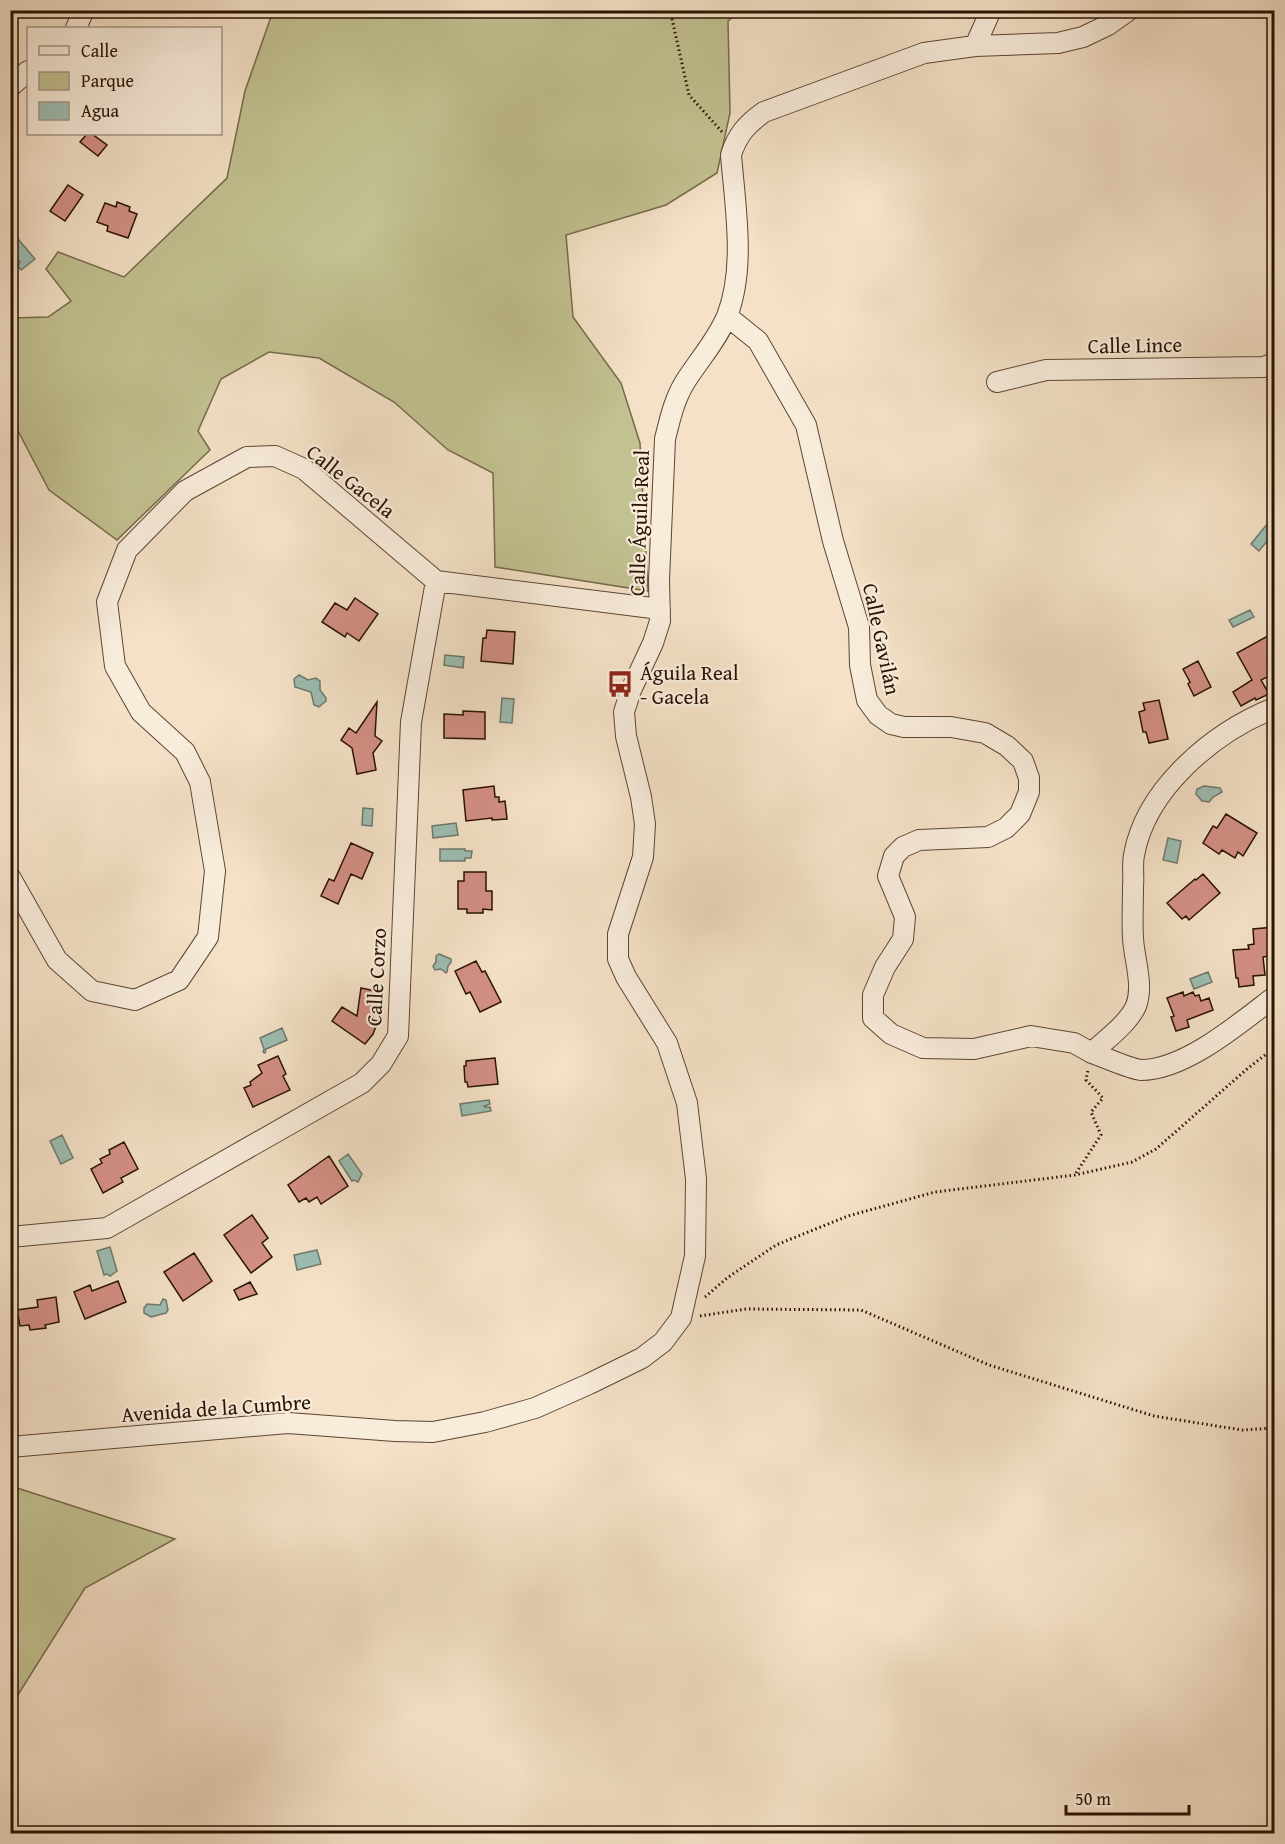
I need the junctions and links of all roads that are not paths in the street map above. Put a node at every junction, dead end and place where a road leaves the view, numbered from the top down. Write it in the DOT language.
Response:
graph roads {
  1 [pos="84,10"];
  2 [pos="991,10"];
  3 [pos="1129,10"];
  4 [pos="76,27"];
  5 [pos="975,46"];
  6 [pos="27,72"];
  7 [pos="10,87"];
  8 [pos="727,316"];
  9 [pos="1275,363"];
  10 [pos="997,382"];
  11 [pos="436,581"];
  12 [pos="660,609"];
  13 [pos="1275,708"];
  14 [pos="10,877"];
  15 [pos="1275,997"];
  16 [pos="1092,1053"];
  17 [pos="10,1236"];
  18 [pos="681,1318"];
  19 [pos="10,1447"];
  1 -- 4 [label="street"];
  2 -- 5 [label="street"];
  3 -- 5 [label="street"];
  5 -- 8 [label="street, Calle Águila Real"];
  6 -- 7 [label="street"];
  8 -- 12 [label="street, Calle Águila Real"];
  8 -- 16 [label="street, Calle Gavilán"];
  9 -- 10 [label="street, Calle Lince"];
  11 -- 12 [label="street"];
  11 -- 14 [label="street, Calle Gacela"];
  11 -- 17 [label="street, Calle Corzo"];
  12 -- 18 [label="street, Calle Águila Real"];
  13 -- 16 [label="street"];
  15 -- 16 [label="street"];
  18 -- 19 [label="street, Avenida de la Cumbre"];
}
